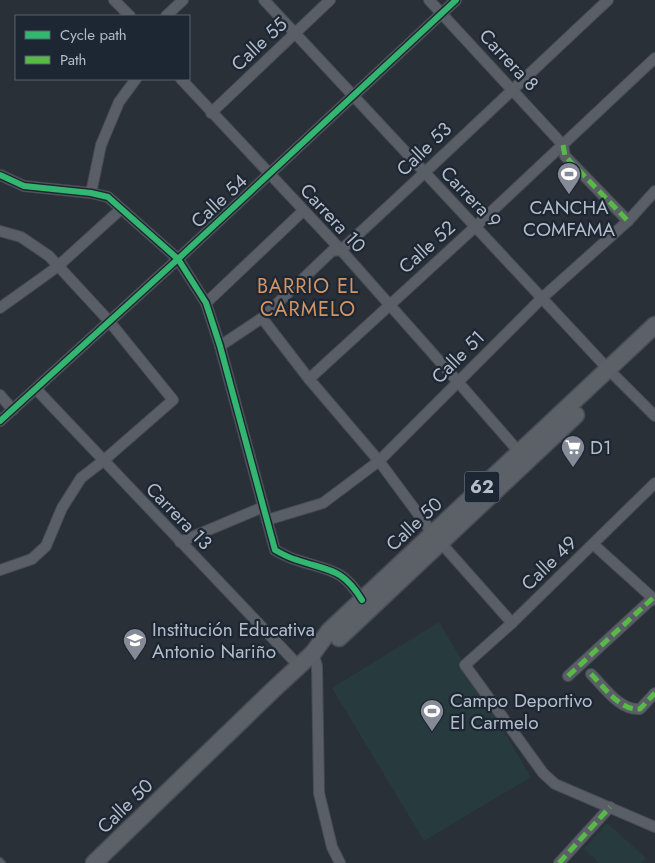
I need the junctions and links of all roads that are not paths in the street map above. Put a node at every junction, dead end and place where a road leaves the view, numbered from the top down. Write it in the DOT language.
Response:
graph roads {
  1 [pos="114,0"];
  2 [pos="183,0"];
  3 [pos="264,0"];
  4 [pos="330,0"];
  5 [pos="429,0"];
  6 [pos="456,0"];
  7 [pos="608,0"];
  8 [pos="441,14"];
  9 [pos="129,15"];
  10 [pos="167,15"];
  11 [pos="296,33"];
  12 [pos="655,58"];
  13 [pos="135,80"];
  14 [pos="182,80"];
  15 [pos="512,89"];
  16 [pos="353,98"];
  17 [pos="212,113"];
  18 [pos="563,145"];
  19 [pos="425,174"];
  20 [pos="0,175"];
  21 [pos="269,175"];
  22 [pos="91,193"];
  23 [pos="654,194"];
  24 [pos="121,209"];
  25 [pos="303,211"];
  26 [pos="628,221"];
  27 [pos="475,226"];
  28 [pos="0,231"];
  29 [pos="341,250"];
  30 [pos="178,259"];
  31 [pos="57,267"];
  32 [pos="542,298"];
  33 [pos="206,303"];
  34 [pos="389,305"];
  35 [pos="0,308"];
  36 [pos="262,318"];
  37 [pos="109,321"];
  38 [pos="655,325"];
  39 [pos="655,340"];
  40 [pos="220,346"];
  41 [pos="612,373"];
  42 [pos="309,379"];
  43 [pos="458,382"];
  44 [pos="36,389"];
  45 [pos="0,395"];
  46 [pos="13,410"];
  47 [pos="655,416"];
  48 [pos="0,420"];
  49 [pos="519,452"];
  50 [pos="103,461"];
  51 [pos="379,461"];
  52 [pos="655,484"];
  53 [pos="263,507"];
  54 [pos="267,520"];
  55 [pos="437,538"];
  56 [pos="180,542"];
  57 [pos="593,544"];
  58 [pos="0,570"];
  59 [pos="654,599"];
  60 [pos="362,600"];
  61 [pos="512,623"];
  62 [pos="313,653"];
  63 [pos="299,666"];
  64 [pos="591,674"];
  65 [pos="568,676"];
  66 [pos="655,693"];
  67 [pos="610,807"];
  68 [pos="655,827"];
  69 [pos="94,863"];
  70 [pos="340,863"];
  71 [pos="559,863"];
  1 -- 9 [label="street"];
  2 -- 10 [label="street"];
  3 -- 11 [label="street, Carrera 9"];
  4 -- 11 [label="street, Calle 55"];
  5 -- 8 [label="street, Carrera 8"];
  6 -- 8 [label="street, Calle 54"];
  7 -- 15 [label="street, Calle 53"];
  8 -- 15 [label="street, Carrera 8"];
  8 -- 16 [label="street, Calle 54"];
  11 -- 16 [label="street, Carrera 9"];
  11 -- 17 [label="street, Calle 55"];
  12 -- 18 [label="street, Calle 52"];
  13 -- 22 [label="street"];
  14 -- 17 [label="street, Carrera 10"];
  15 -- 18 [label="street, Carrera 8"];
  15 -- 19 [label="street, Calle 53"];
  16 -- 19 [label="street, Carrera 9"];
  16 -- 21 [label="street, Calle 54"];
  17 -- 21 [label="street, Carrera 10"];
  18 -- 26 [label="street, Carrera 8"];
  18 -- 27 [label="street, Calle 52"];
  19 -- 27 [label="street, Carrera 9"];
  19 -- 29 [label="street, Calle 53"];
  20 -- 22 [label="street"];
  21 -- 25 [label="street, Carrera 10"];
  21 -- 30 [label="street, Calle 54"];
  22 -- 24 [label="street"];
  23 -- 26 [label="street, Calle 51"];
  24 -- 30 [label="street"];
  24 -- 31 [label="street"];
  25 -- 29 [label="street, Carrera 10"];
  25 -- 33 [label="street"];
  26 -- 32 [label="street, Calle 51"];
  27 -- 32 [label="street, Carrera 9"];
  27 -- 34 [label="street, Calle 52"];
  28 -- 31 [label="street"];
  29 -- 34 [label="street, Carrera 10"];
  29 -- 36 [label="street, Calle 53"];
  30 -- 33 [label="street"];
  30 -- 37 [label="street, Calle 54"];
  31 -- 35 [label="street"];
  31 -- 37 [label="street"];
  32 -- 41 [label="street, Carrera 9"];
  32 -- 43 [label="street, Calle 51"];
  33 -- 40 [label="street"];
  34 -- 42 [label="street, Calle 52"];
  34 -- 43 [label="street, Carrera 10"];
  36 -- 40 [label="street, Calle 53"];
  36 -- 42 [label="street"];
  37 -- 44 [label="street, Calle 54"];
  37 -- 50 [label="street"];
  38 -- 41 [label="main road, Calle 50 / 62"];
  39 -- 41 [label="main road, Calle 50 / 62"];
  40 -- 53 [label="street"];
  41 -- 47 [label="street, Carrera 9"];
  41 -- 49 [label="main road, Calle 50 / 62"];
  41 -- 55 [label="main road, Calle 50 / 62"];
  42 -- 51 [label="street"];
  43 -- 49 [label="street"];
  43 -- 51 [label="street, Calle 51"];
  44 -- 46 [label="street, Calle 54"];
  44 -- 50 [label="street, Carrera 13"];
  45 -- 46 [label="street"];
  46 -- 48 [label="street, Calle 54"];
  49 -- 55 [label="main road, Calle 50 / 62"];
  50 -- 56 [label="street, Carrera 13"];
  50 -- 58 [label="street"];
  51 -- 54 [label="street, Calle 51"];
  51 -- 55 [label="street"];
  52 -- 57 [label="street, Calle 49"];
  53 -- 54 [label="street"];
  53 -- 56 [label="street"];
  54 -- 60 [label="street"];
  55 -- 60 [label="main road, Calle 50 / 62"];
  55 -- 61 [label="street"];
  55 -- 62 [label="main road, Calle 50 / 62"];
  56 -- 63 [label="street, Carrera 13"];
  57 -- 59 [label="street"];
  57 -- 61 [label="street, Calle 49"];
  59 -- 65 [label="street"];
  60 -- 62 [label="main road, Calle 50 / 62"];
  61 -- 67 [label="street, Calle 49"];
  62 -- 63 [label="main road, Calle 50 / 62"];
  62 -- 70 [label="street"];
  63 -- 69 [label="main road, Calle 50 / 62"];
  64 -- 66 [label="street"];
  67 -- 68 [label="street"];
  67 -- 71 [label="street"];
}
